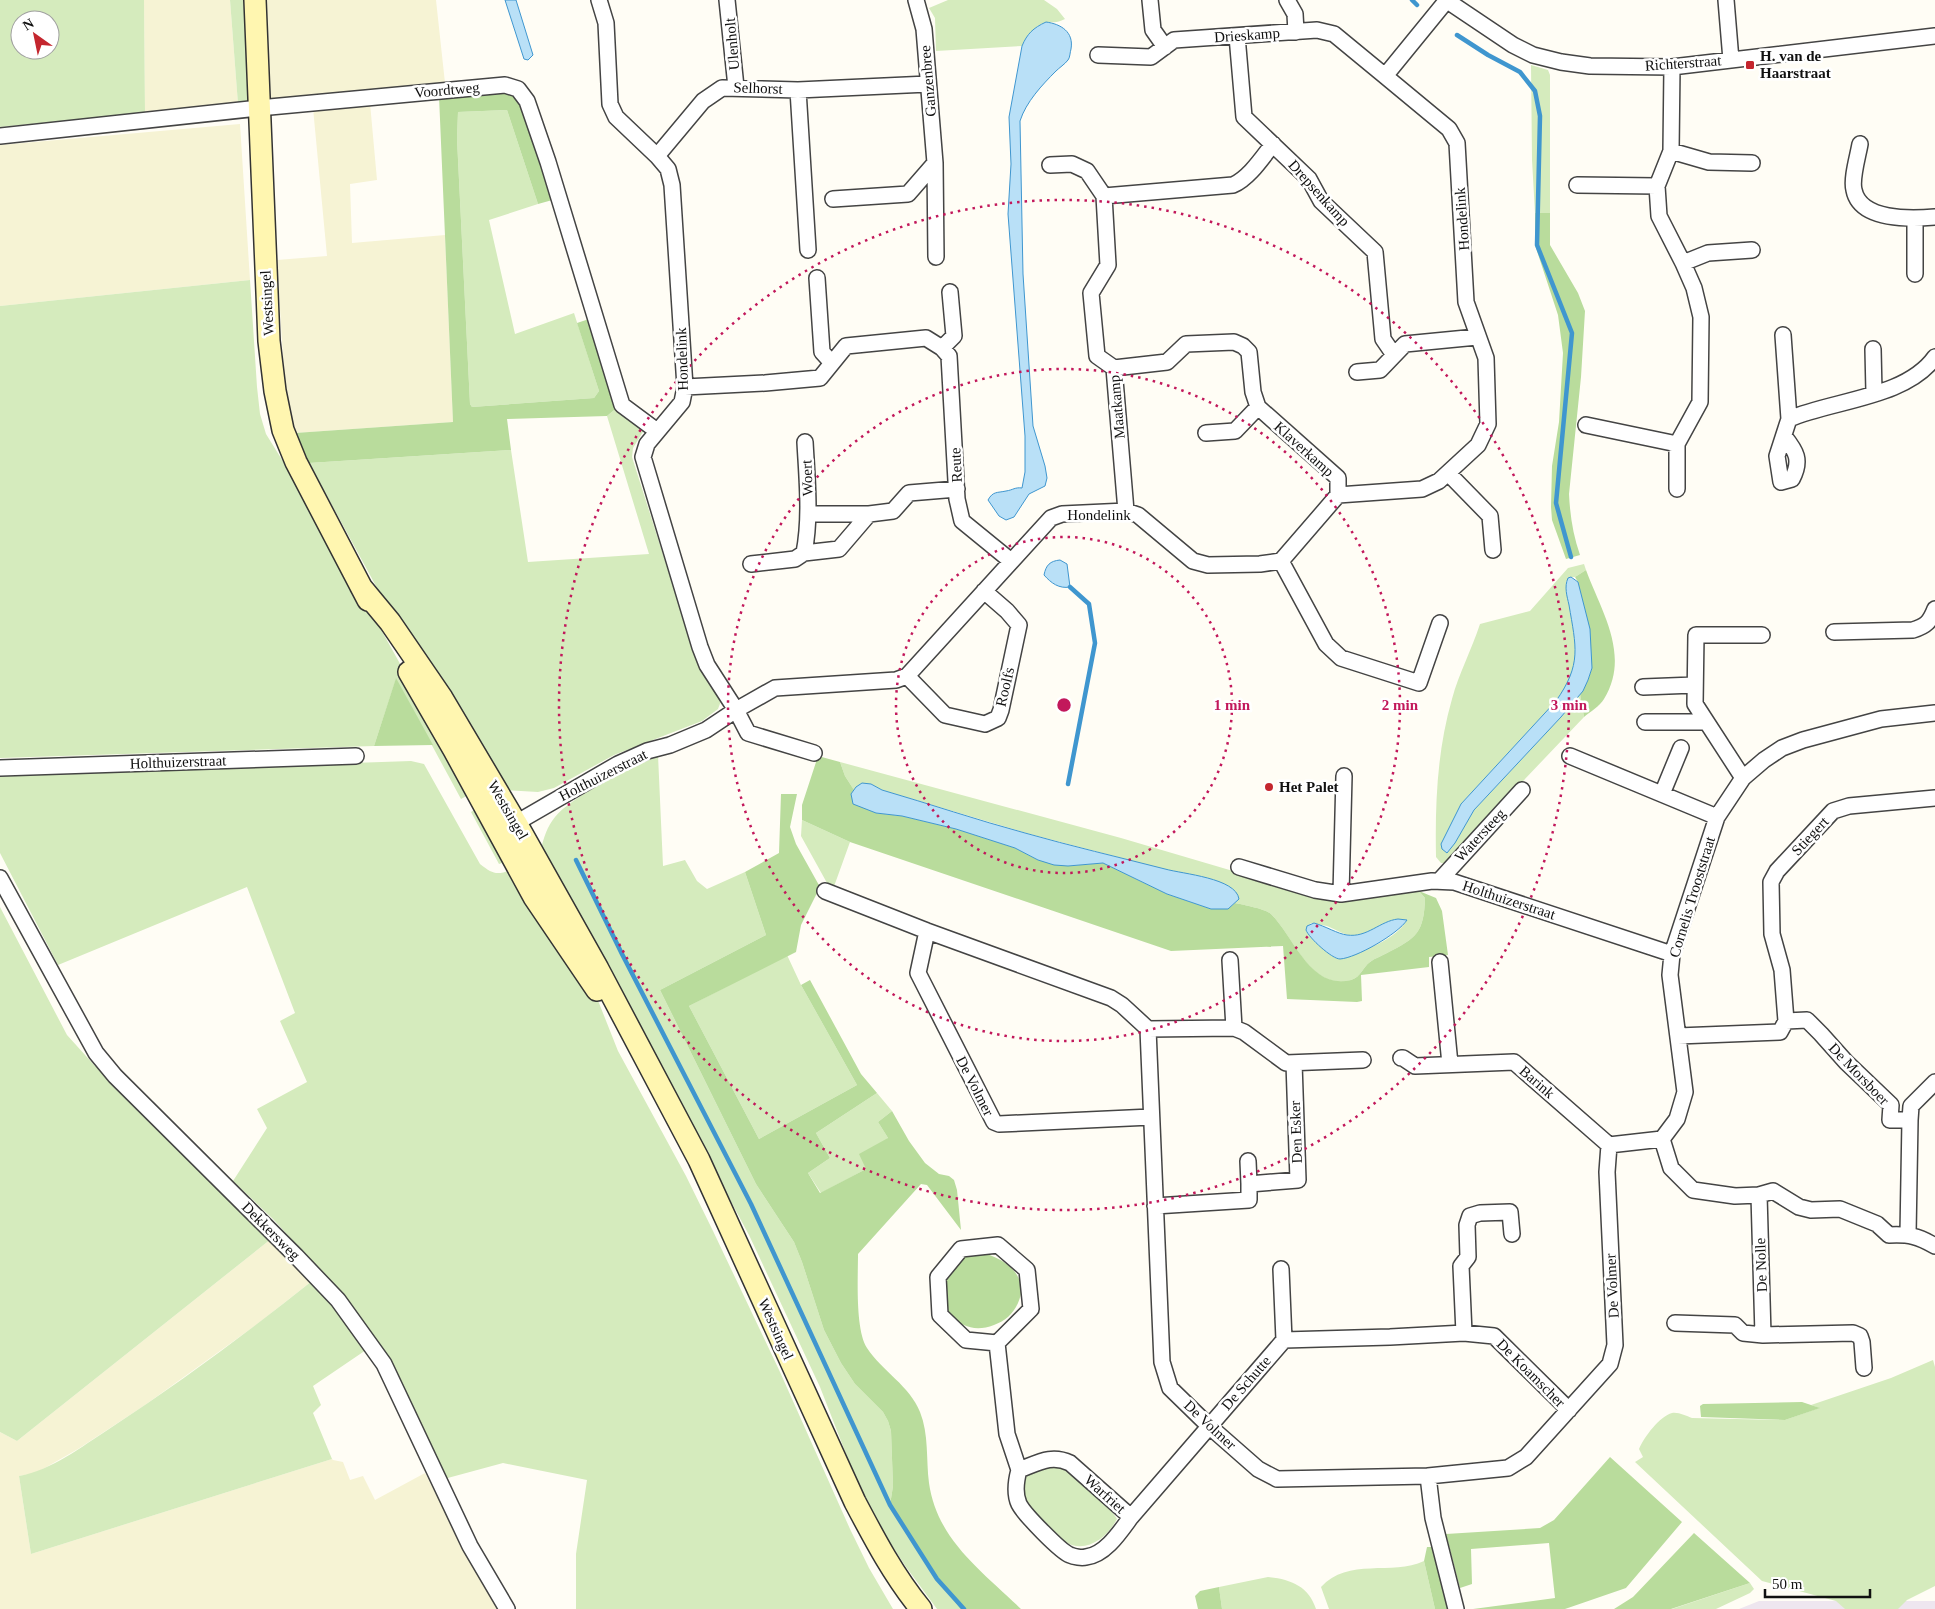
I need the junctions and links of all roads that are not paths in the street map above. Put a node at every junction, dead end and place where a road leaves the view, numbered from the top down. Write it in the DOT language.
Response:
graph roads {
  1 [pos="255,0"];
  2 [pos="599,0"];
  3 [pos="728,0"];
  4 [pos="916,0"];
  5 [pos="1150,0"];
  6 [pos="1287,0"];
  7 [pos="1446,0"];
  8 [pos="1726,0"];
  9 [pos="1296,32"];
  10 [pos="1237,36"];
  11 [pos="1935,36"];
  12 [pos="1165,47"];
  13 [pos="1098,55"];
  14 [pos="1731,60"];
  15 [pos="1672,67"];
  16 [pos="1385,76"];
  17 [pos="928,84"];
  18 [pos="736,87"];
  19 [pos="798,90"];
  20 [pos="259,108"];
  21 [pos="0,136"];
  22 [pos="1273,144"];
  23 [pos="1860,144"];
  24 [pos="1671,151"];
  25 [pos="657,156"];
  26 [pos="935,163"];
  27 [pos="1752,163"];
  28 [pos="1050,165"];
  29 [pos="1577,185"];
  30 [pos="1656,186"];
  31 [pos="1104,196"];
  32 [pos="833,199"];
  33 [pos="1935,217"];
  34 [pos="1915,218"];
  35 [pos="808,250"];
  36 [pos="1752,250"];
  37 [pos="936,257"];
  38 [pos="1683,262"];
  39 [pos="1915,274"];
  40 [pos="817,278"];
  41 [pos="950,292"];
  42 [pos="1783,335"];
  43 [pos="1477,337"];
  44 [pos="942,348"];
  45 [pos="1873,349"];
  46 [pos="1394,355"];
  47 [pos="1935,357"];
  48 [pos="832,364"];
  49 [pos="1114,368"];
  50 [pos="1357,372"];
  51 [pos="685,387"];
  52 [pos="1874,393"];
  53 [pos="1258,408"];
  54 [pos="1789,419"];
  55 [pos="1586,425"];
  56 [pos="657,430"];
  57 [pos="1206,433"];
  58 [pos="1784,436"];
  59 [pos="806,442"];
  60 [pos="1677,444"];
  61 [pos="1448,473"];
  62 [pos="957,489"];
  63 [pos="1677,490"];
  64 [pos="1338,496"];
  65 [pos="1126,511"];
  66 [pos="809,514"];
  67 [pos="869,514"];
  68 [pos="1493,550"];
  69 [pos="804,553"];
  70 [pos="1011,561"];
  71 [pos="1281,561"];
  72 [pos="751,564"];
  73 [pos="984,591"];
  74 [pos="1935,609"];
  75 [pos="1440,623"];
  76 [pos="1834,632"];
  77 [pos="1762,635"];
  78 [pos="907,676"];
  79 [pos="1694,686"];
  80 [pos="1643,687"];
  81 [pos="736,710"];
  82 [pos="1935,713"];
  83 [pos="1645,722"];
  84 [pos="1706,722"];
  85 [pos="1681,748"];
  86 [pos="814,752"];
  87 [pos="356,756"];
  88 [pos="1570,756"];
  89 [pos="0,768"];
  90 [pos="1344,776"];
  91 [pos="1743,778"];
  92 [pos="1522,790"];
  93 [pos="1662,794"];
  94 [pos="1935,798"];
  95 [pos="1716,817"];
  96 [pos="508,828"];
  97 [pos="1239,867"];
  98 [pos="0,878"];
  99 [pos="1439,881"];
  100 [pos="825,891"];
  101 [pos="1341,894"];
  102 [pos="927,931"];
  103 [pos="1672,954"];
  104 [pos="1230,960"];
  105 [pos="1440,962"];
  106 [pos="1786,1021"];
  107 [pos="1234,1028"];
  108 [pos="1148,1029"];
  109 [pos="1678,1036"];
  110 [pos="1401,1058"];
  111 [pos="1363,1060"];
  112 [pos="1294,1063"];
  113 [pos="1450,1064"];
  114 [pos="1935,1082"];
  115 [pos="1152,1117"];
  116 [pos="1910,1120"];
  117 [pos="1662,1139"];
  118 [pos="1609,1145"];
  119 [pos="1248,1161"];
  120 [pos="1249,1184"];
  121 [pos="1759,1195"];
  122 [pos="1155,1206"];
  123 [pos="1512,1234"];
  124 [pos="1908,1234"];
  125 [pos="1935,1246"];
  126 [pos="1280,1268"];
  127 [pos="1674,1323"];
  128 [pos="1464,1333"];
  129 [pos="1762,1335"];
  130 [pos="1284,1340"];
  131 [pos="997,1343"];
  132 [pos="1864,1368"];
  133 [pos="1569,1410"];
  134 [pos="1209,1426"];
  135 [pos="1019,1470"];
  136 [pos="1428,1476"];
  137 [pos="1131,1517"];
  138 [pos="507,1609"];
  139 [pos="921,1609"];
  140 [pos="1456,1609"];
  1 -- 20 [label="main road, Westsingel"];
  2 -- 25 [label="street, Hondelink"];
  3 -- 18 [label="street, Ulenholt"];
  4 -- 17 [label="street, Ganzenbree"];
  5 -- 12 [label="street"];
  6 -- 9 [label="street"];
  7 -- 15 [label="street, Richterstraat"];
  7 -- 16 [label="street"];
  8 -- 14 [label="street"];
  9 -- 10 [label="street, Drieskamp"];
  9 -- 16 [label="street, Drieskamp"];
  10 -- 12 [label="street, Drieskamp"];
  10 -- 22 [label="street, Drepsenkamp"];
  11 -- 14 [label="street, Richterstraat"];
  12 -- 13 [label="street, Drieskamp"];
  14 -- 15 [label="street, Richterstraat"];
  15 -- 24 [label="street"];
  16 -- 43 [label="street, Hondelink"];
  17 -- 19 [label="street, Selhorst"];
  17 -- 26 [label="street, Ganzenbree"];
  18 -- 19 [label="street, Selhorst"];
  18 -- 25 [label="street, Selhorst"];
  19 -- 35 [label="street, Selhorst"];
  20 -- 21 [label="street, Voordtweg"];
  20 -- 56 [label="street, Voordtweg"];
  20 -- 96 [label="main road, Westsingel"];
  22 -- 31 [label="street"];
  22 -- 46 [label="street, Drepsenkamp"];
  23 -- 34 [label="street"];
  24 -- 27 [label="street"];
  24 -- 30 [label="street"];
  25 -- 51 [label="street, Hondelink"];
  26 -- 32 [label="street"];
  26 -- 37 [label="street, Ganzenbree"];
  28 -- 31 [label="street"];
  29 -- 30 [label="street"];
  30 -- 38 [label="street"];
  31 -- 49 [label="street, Maatkamp"];
  33 -- 34 [label="street"];
  34 -- 39 [label="street"];
  36 -- 38 [label="street"];
  38 -- 60 [label="street"];
  40 -- 48 [label="street"];
  41 -- 44 [label="street"];
  42 -- 54 [label="street"];
  43 -- 46 [label="street"];
  43 -- 61 [label="street, Hondelink"];
  44 -- 48 [label="street"];
  44 -- 62 [label="street, Reute"];
  45 -- 52 [label="street"];
  46 -- 50 [label="street"];
  47 -- 52 [label="street"];
  48 -- 51 [label="street"];
  49 -- 53 [label="street"];
  49 -- 65 [label="street, Maatkamp"];
  51 -- 56 [label="street, Hondelink"];
  52 -- 54 [label="street"];
  53 -- 57 [label="street"];
  53 -- 64 [label="street, Klaverkamp"];
  54 -- 58 [label="street"];
  55 -- 60 [label="street"];
  56 -- 81 [label="street, Hondelink"];
  59 -- 66 [label="street, Woert"];
  60 -- 63 [label="street"];
  61 -- 64 [label="street, Hondelink"];
  61 -- 68 [label="street"];
  62 -- 67 [label="street, Woert"];
  62 -- 70 [label="street, Reute"];
  64 -- 71 [label="street"];
  65 -- 70 [label="street, Hondelink"];
  65 -- 71 [label="street, Hondelink"];
  66 -- 67 [label="street, Woert"];
  66 -- 69 [label="street, Woert"];
  67 -- 69 [label="street"];
  69 -- 72 [label="street"];
  70 -- 73 [label="street, Hondelink"];
  71 -- 75 [label="street"];
  73 -- 78 [label="street, Hondelink"];
  73 -- 78 [label="street, Roolfs"];
  74 -- 76 [label="street"];
  77 -- 79 [label="street"];
  78 -- 81 [label="street"];
  79 -- 80 [label="street"];
  79 -- 84 [label="street"];
  81 -- 86 [label="street, Hondelink"];
  81 -- 96 [label="street, Holthuizerstraat"];
  82 -- 91 [label="street, Cornelis Trooststraat"];
  83 -- 84 [label="street"];
  84 -- 91 [label="street"];
  85 -- 93 [label="street"];
  87 -- 89 [label="street, Holthuizerstraat"];
  88 -- 93 [label="street, Cornelis Trooststraat"];
  90 -- 101 [label="street"];
  91 -- 95 [label="street, Cornelis Trooststraat"];
  92 -- 99 [label="street, Watersteeg"];
  93 -- 95 [label="street, Cornelis Trooststraat"];
  94 -- 106 [label="street, Stiegert"];
  95 -- 103 [label="street, Cornelis Trooststraat"];
  96 -- 139 [label="main road, Westsingel"];
  97 -- 101 [label="street, Holthuizerstraat"];
  98 -- 138 [label="street, Dekkersweg"];
  99 -- 101 [label="street, Holthuizerstraat"];
  99 -- 103 [label="street, Holthuizerstraat"];
  100 -- 102 [label="street"];
  102 -- 108 [label="street"];
  102 -- 115 [label="street, De Volmer"];
  103 -- 109 [label="street, Cornelis Trooststraat"];
  104 -- 107 [label="street"];
  105 -- 113 [label="street"];
  106 -- 109 [label="street"];
  106 -- 116 [label="street, De Morsboer"];
  107 -- 108 [label="street"];
  107 -- 112 [label="street"];
  108 -- 115 [label="street, De Volmer"];
  109 -- 117 [label="street"];
  110 -- 113 [label="street, Barink"];
  111 -- 112 [label="street"];
  112 -- 120 [label="street, Den Esker"];
  113 -- 118 [label="street, Barink"];
  114 -- 116 [label="street, De Morsboer"];
  115 -- 122 [label="street, De Volmer"];
  116 -- 124 [label="street"];
  117 -- 118 [label="street"];
  117 -- 121 [label="street"];
  118 -- 133 [label="street, De Volmer"];
  119 -- 120 [label="street"];
  120 -- 122 [label="street"];
  121 -- 124 [label="street"];
  121 -- 129 [label="street, De Nolle"];
  122 -- 134 [label="street, De Volmer"];
  123 -- 128 [label="street"];
  124 -- 125 [label="street"];
  126 -- 130 [label="street"];
  127 -- 129 [label="street"];
  128 -- 130 [label="street, De Koamscher"];
  128 -- 133 [label="street, De Koamscher"];
  129 -- 132 [label="street"];
  130 -- 134 [label="street, De Schutte"];
  131 -- 131 [label="street"];
  131 -- 135 [label="street, Warfriet"];
  133 -- 136 [label="street, De Volmer"];
  134 -- 136 [label="street, De Volmer"];
  134 -- 137 [label="street, De Schutte"];
  135 -- 137 [label="street, Warfriet"];
  135 -- 137 [label="street, Warfriet"];
  136 -- 140 [label="street"];
}
